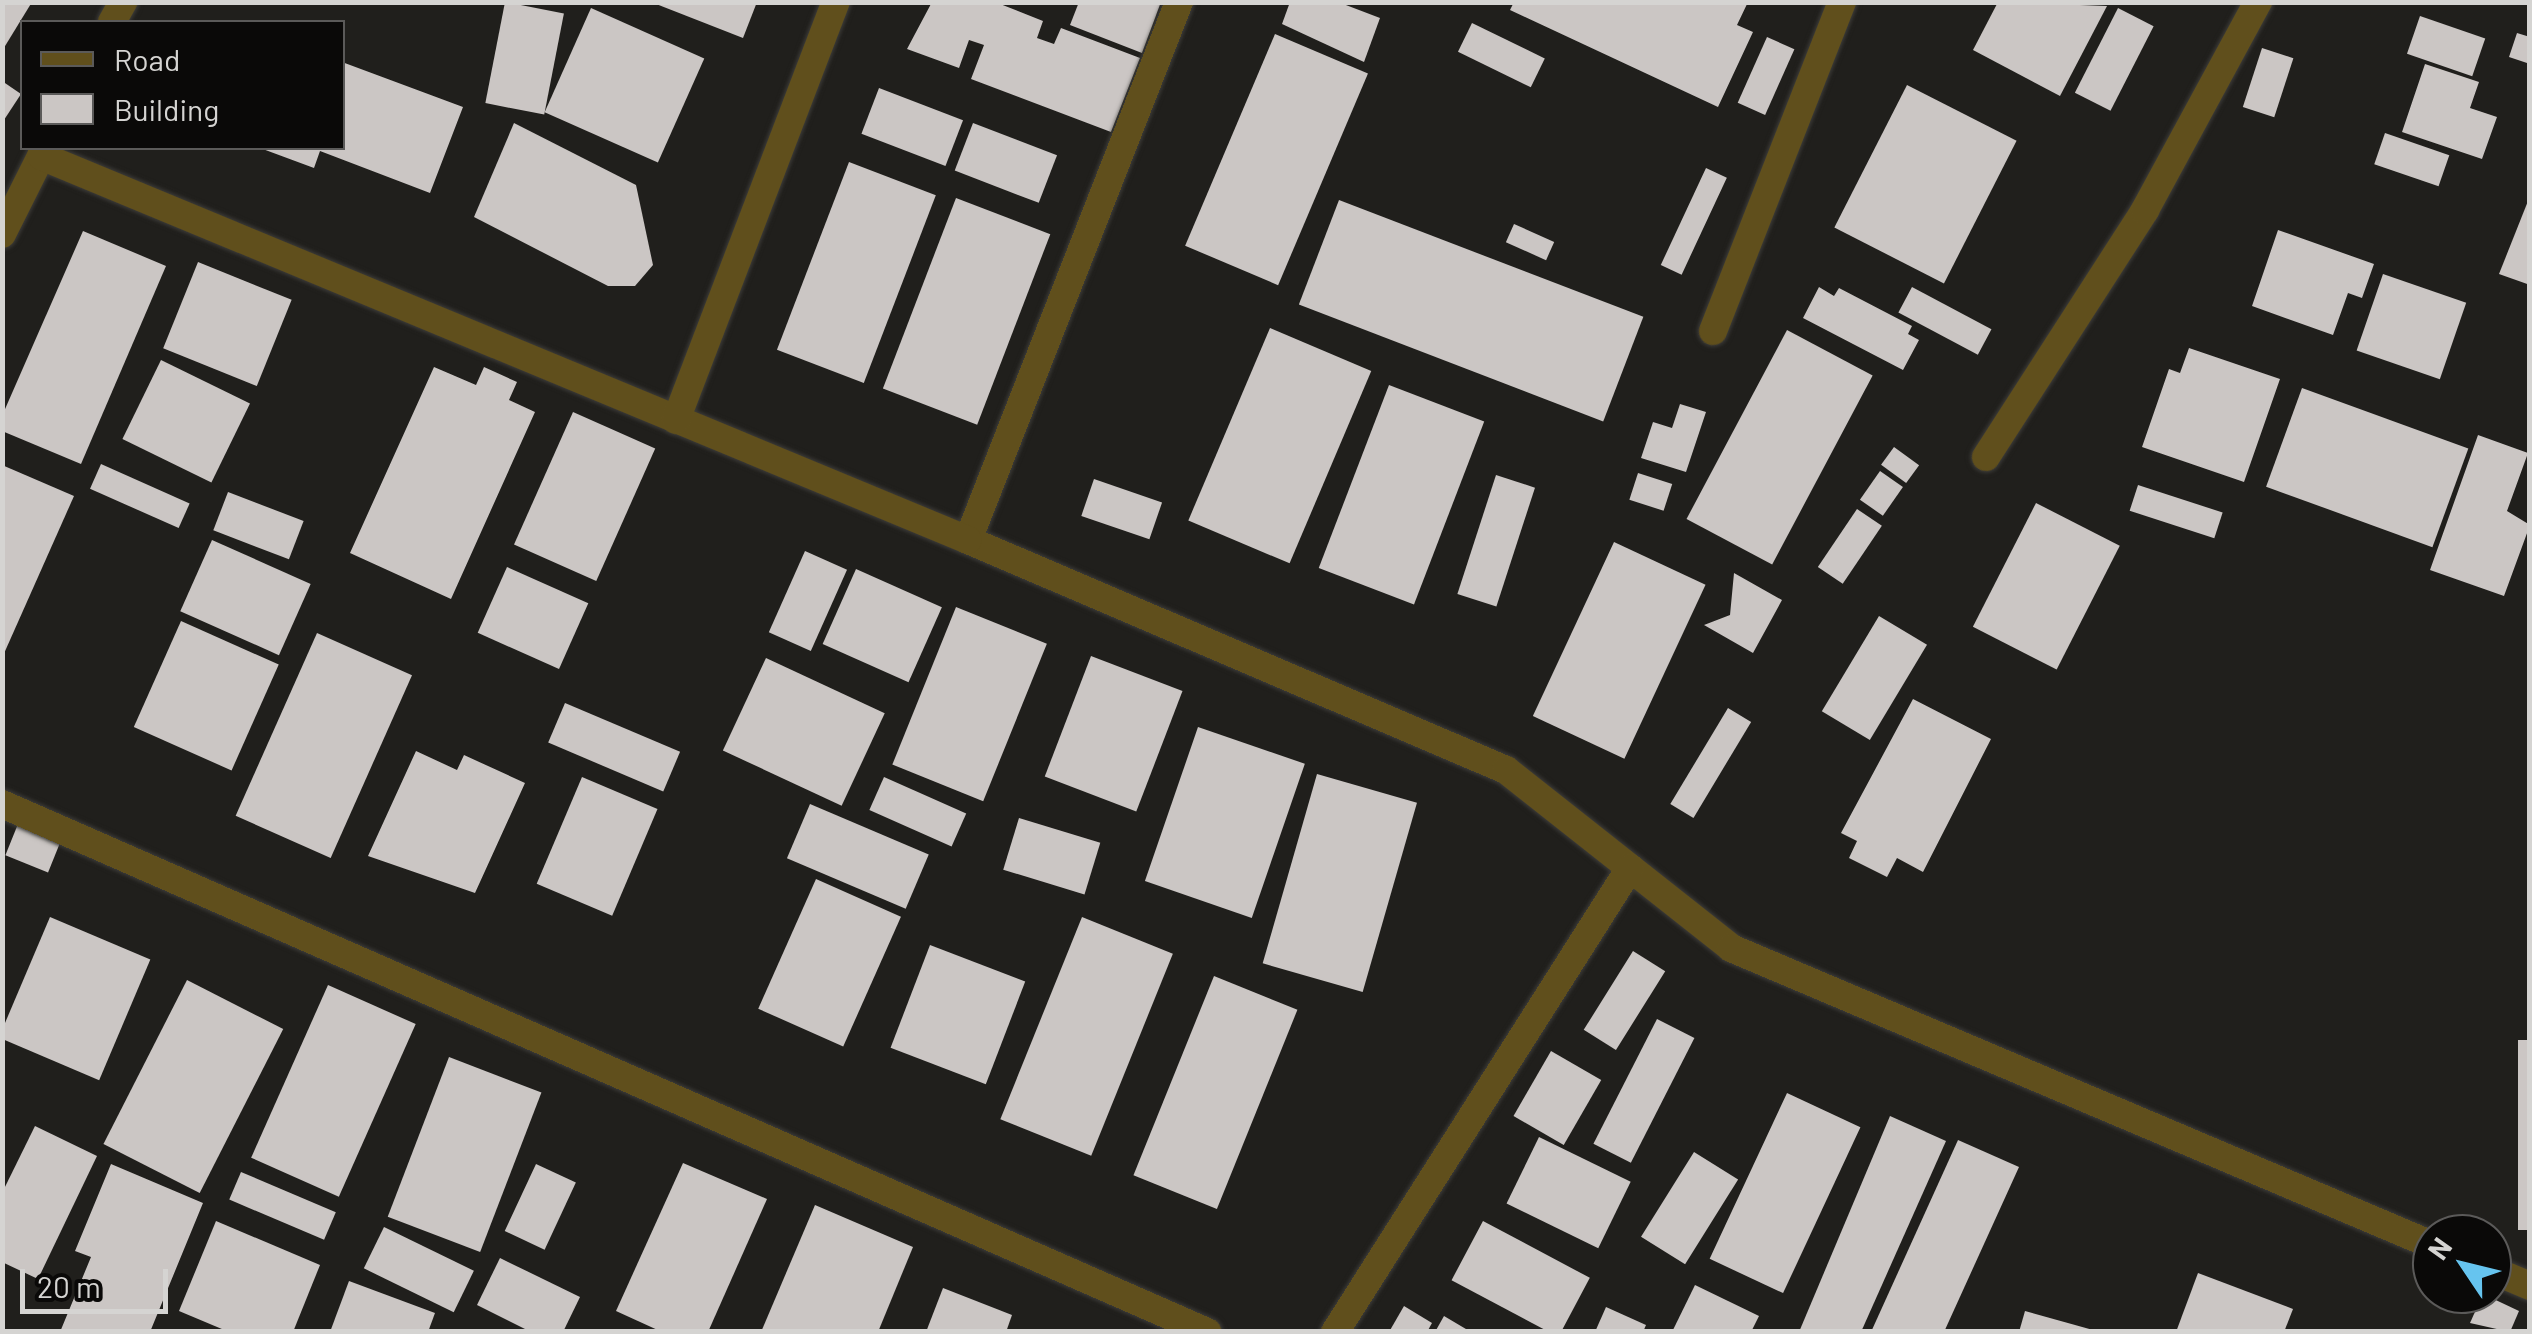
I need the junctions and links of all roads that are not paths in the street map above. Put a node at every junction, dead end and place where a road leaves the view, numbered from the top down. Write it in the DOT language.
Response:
graph roads {
  1 [pos="836,2"];
  2 [pos="1179,2"];
  3 [pos="1842,2"];
  4 [pos="2258,2"];
  5 [pos="43,152"];
  6 [pos="2,234"];
  7 [pos="1713,331"];
  8 [pos="676,420"];
  9 [pos="1986,457"];
  10 [pos="968,540"];
  11 [pos="2,804"];
  12 [pos="1630,868"];
  13 [pos="2412,1237"];
  14 [pos="1207,1332"];
  15 [pos="1336,1332"];
  1 -- 8 [label="street"];
  2 -- 10 [label="street"];
  3 -- 7 [label="street"];
  4 -- 9 [label="street"];
  5 -- 6 [label="street"];
  5 -- 8 [label="street"];
  8 -- 10 [label="street"];
  10 -- 12 [label="street"];
  11 -- 14 [label="street"];
  12 -- 13 [label="street"];
  12 -- 15 [label="street"];
}
